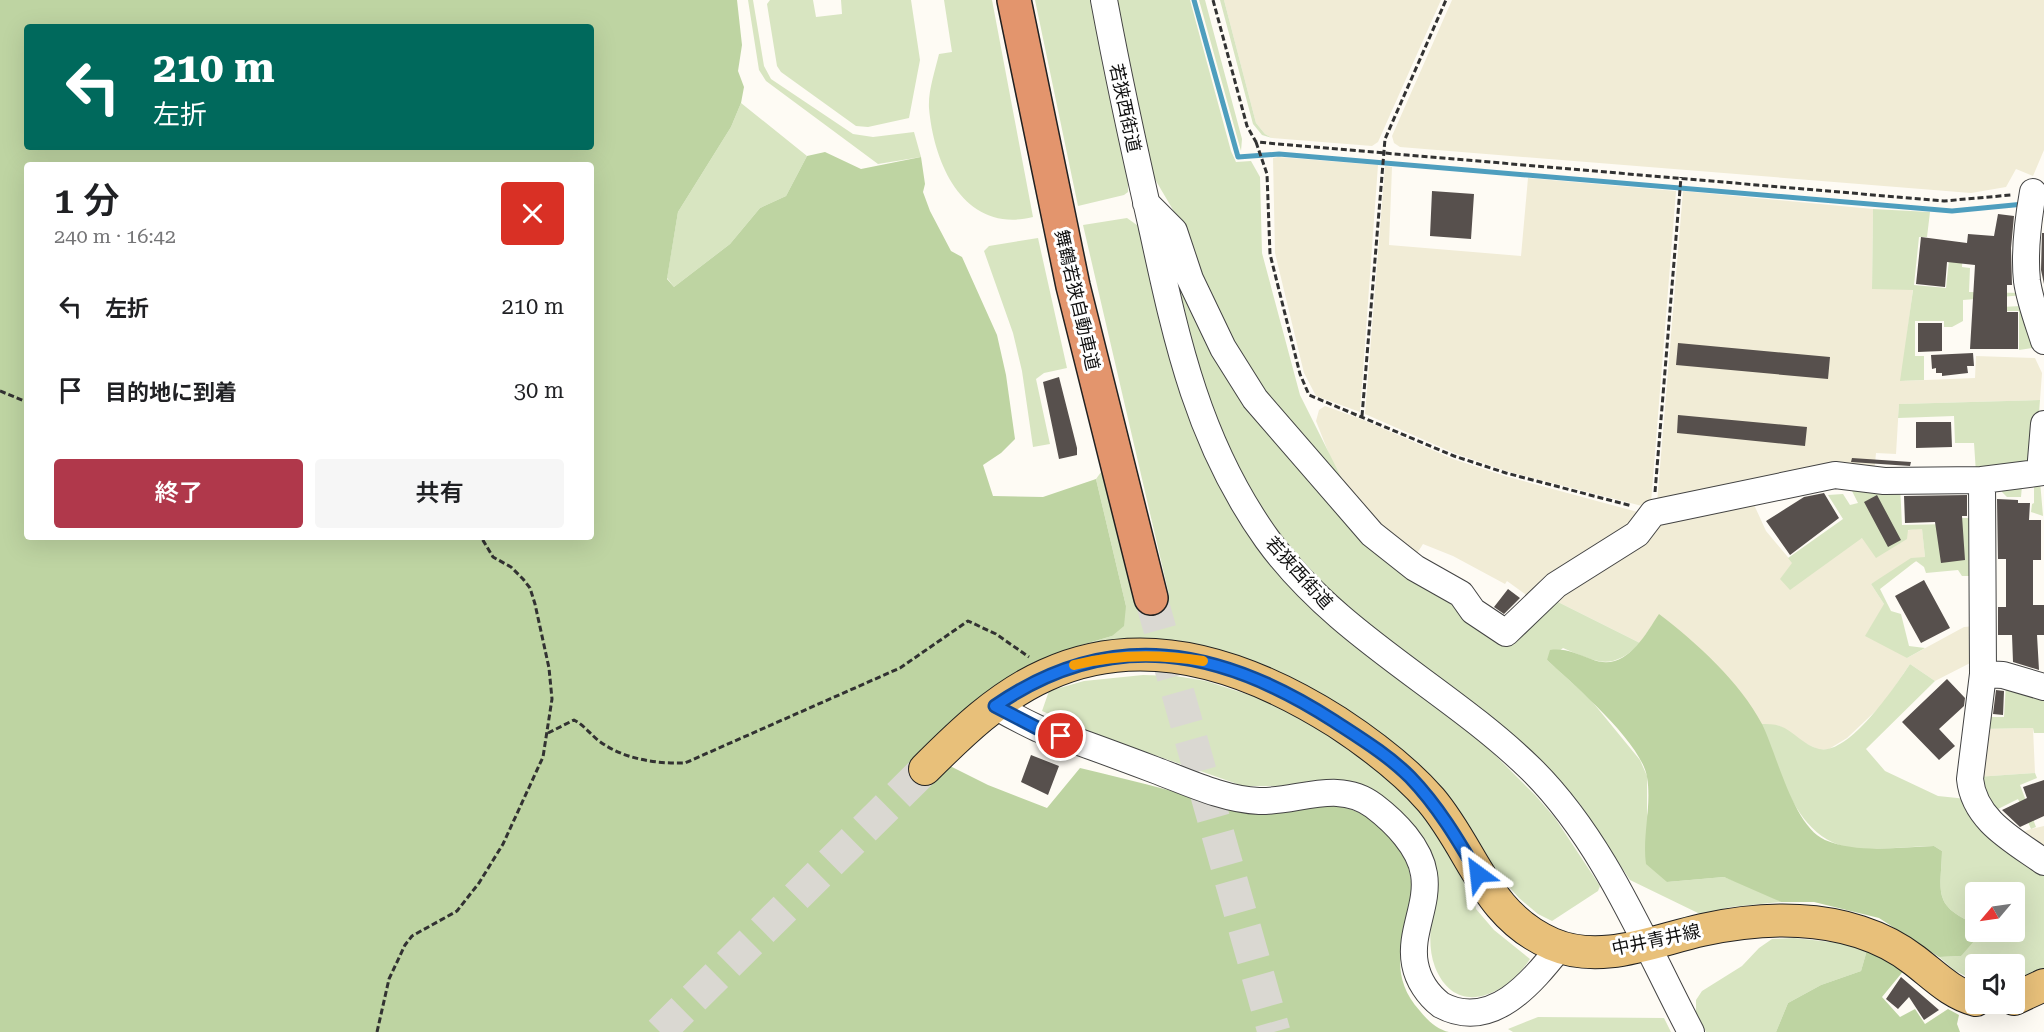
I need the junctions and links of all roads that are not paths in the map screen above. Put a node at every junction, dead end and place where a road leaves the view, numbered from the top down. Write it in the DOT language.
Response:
graph roads {
  1 [pos="1014,0"];
  2 [pos="1104,0"];
  3 [pos="2033,192"];
  4 [pos="1146,203"];
  5 [pos="2044,341"];
  6 [pos="2044,424"];
  7 [pos="2042,472"];
  8 [pos="1982,480"];
  9 [pos="1151,598"];
  10 [pos="1983,674"];
  11 [pos="2044,687"];
  12 [pos="995,706"];
  13 [pos="925,769"];
  14 [pos="2044,862"];
  15 [pos="1646,945"];
  16 [pos="1560,947"];
  17 [pos="2044,986"];
  18 [pos="2025,994"];
  19 [pos="1965,997"];
  20 [pos="1691,1032"];
  1 -- 9 [label="highway, 舞鶴若狭自動車道"];
  2 -- 4 [label="street, 若狭西街道"];
  3 -- 5 [label="street"];
  4 -- 8 [label="street"];
  4 -- 15 [label="street, 若狭西街道"];
  6 -- 7 [label="street"];
  7 -- 8 [label="street"];
  8 -- 10 [label="street"];
  10 -- 11 [label="street"];
  10 -- 14 [label="street"];
  12 -- 13 [label="main road, 中井青井線"];
  12 -- 16 [label="main road, 中井青井線"];
  12 -- 16 [label="street"];
  15 -- 16 [label="main road, 中井青井線"];
  15 -- 19 [label="main road, 中井青井線"];
  15 -- 20 [label="street, 若狭西街道"];
  17 -- 18 [label="main road"];
}
